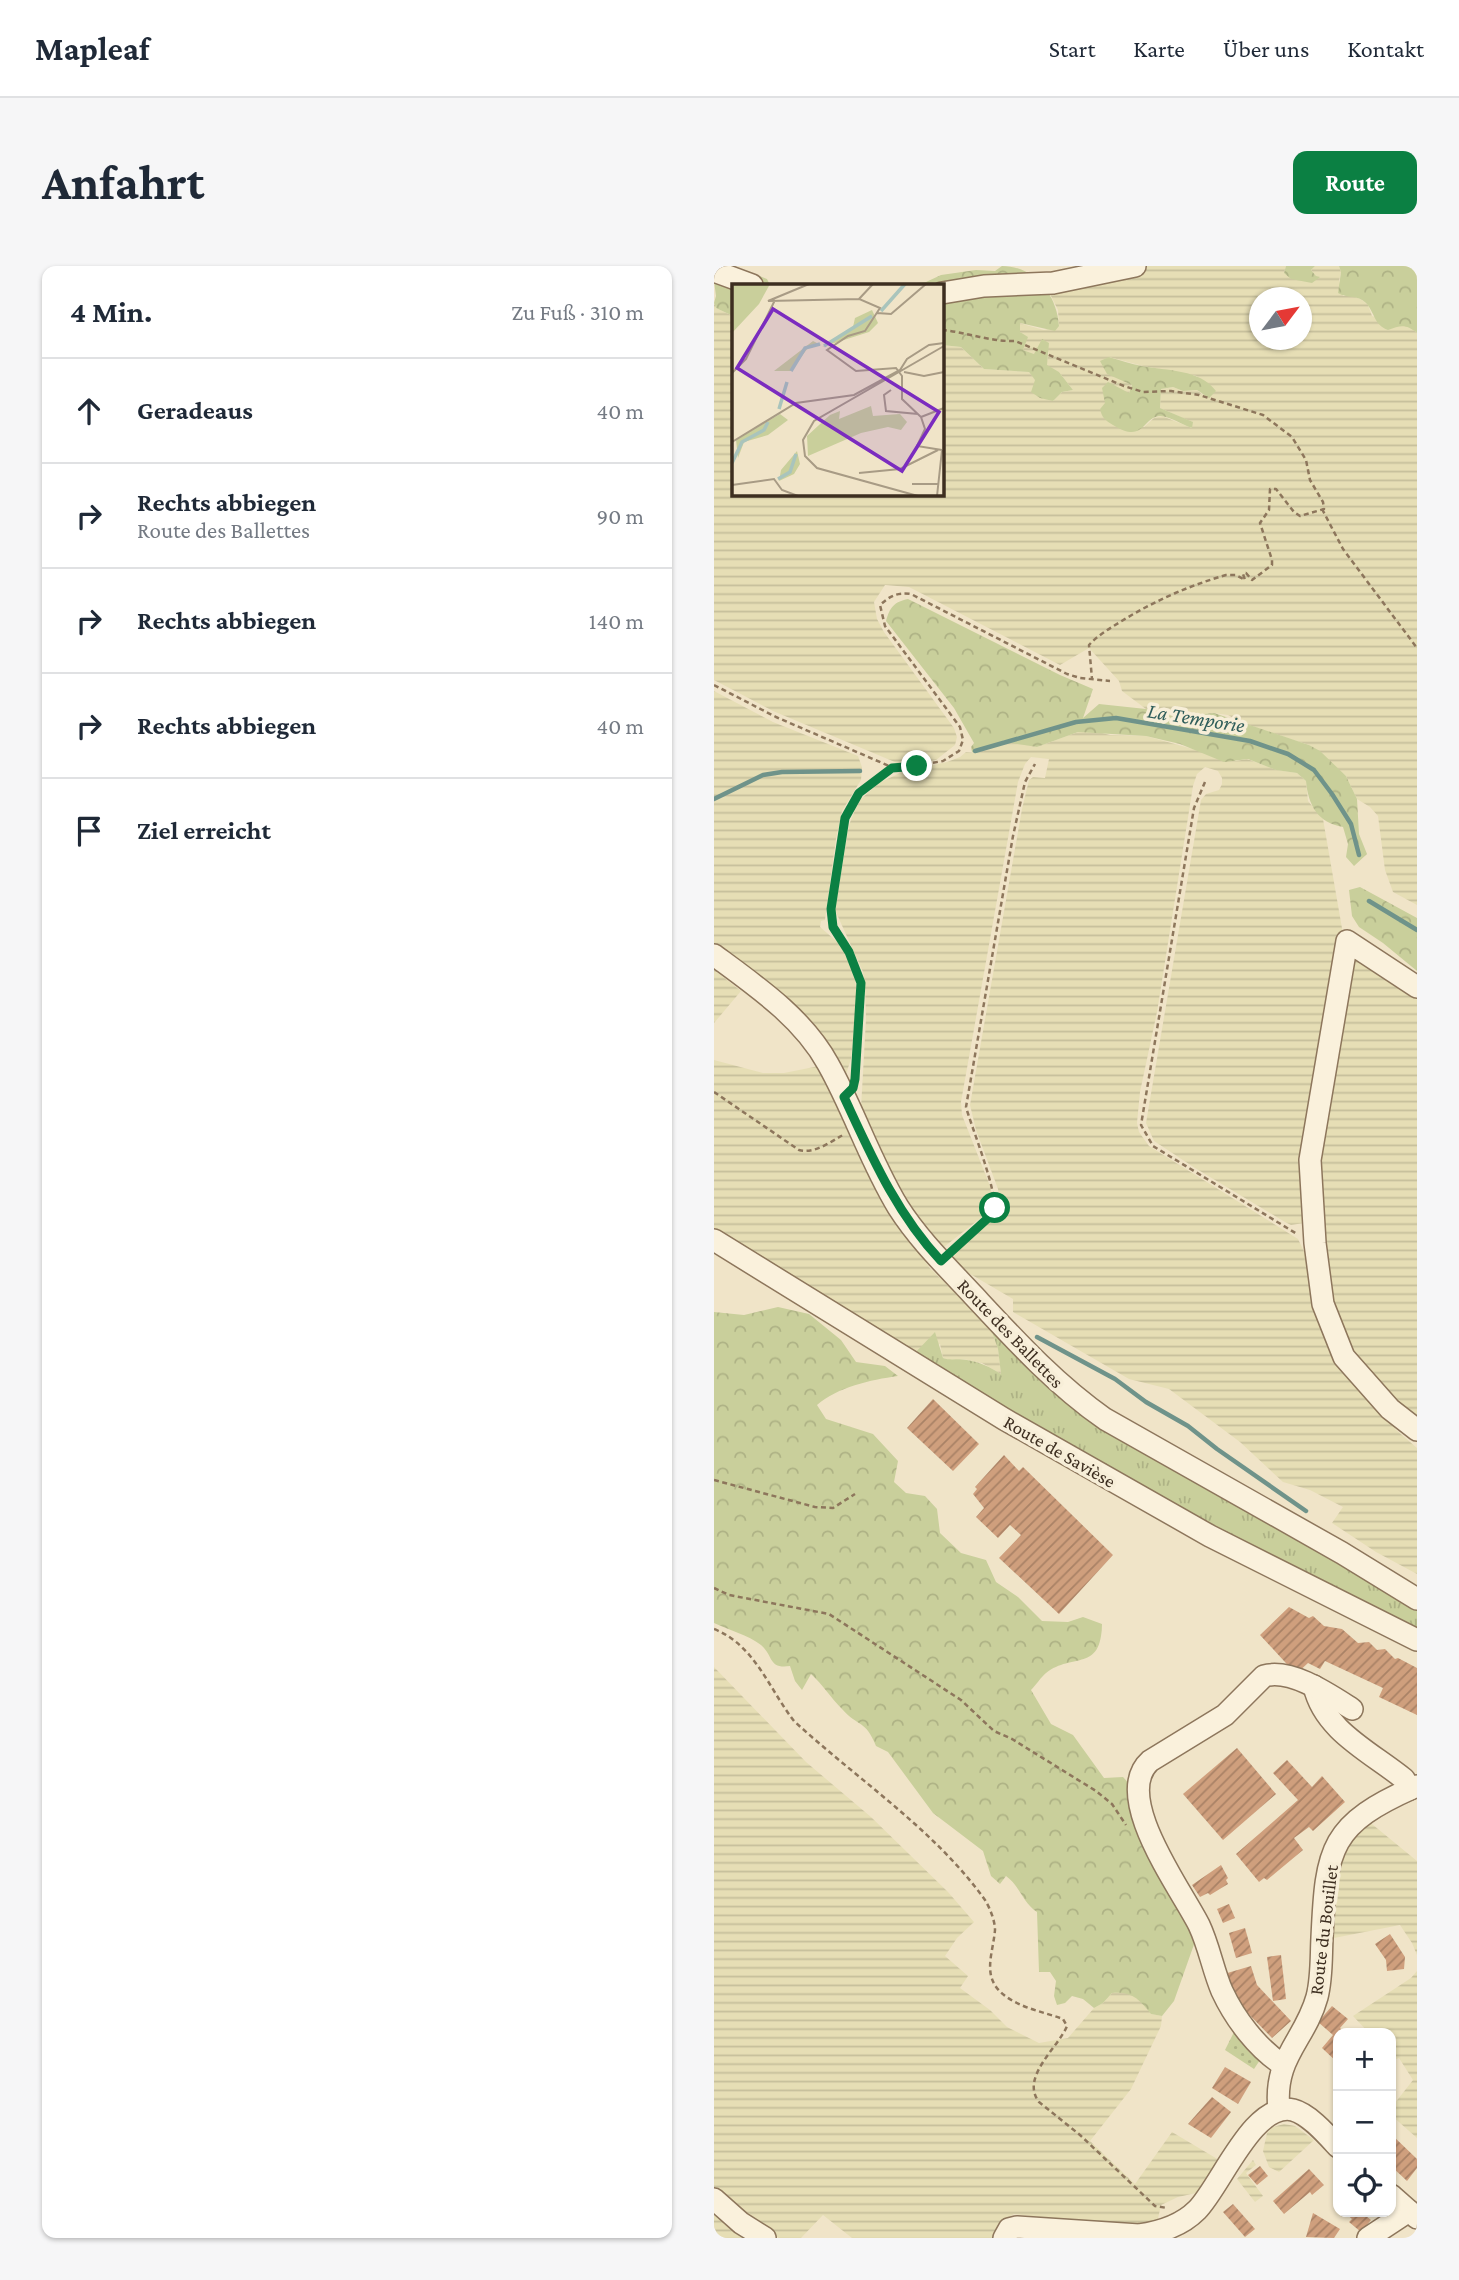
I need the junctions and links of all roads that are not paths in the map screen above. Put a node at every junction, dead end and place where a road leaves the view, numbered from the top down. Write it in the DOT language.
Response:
graph roads {
  1 [pos="1135,266"];
  2 [pos="714,271"];
  3 [pos="749,284"];
  4 [pos="943,293"];
  5 [pos="714,955"];
  6 [pos="1417,987"];
  7 [pos="714,1240"];
  8 [pos="1417,1430"];
  9 [pos="1417,1599"];
  10 [pos="1417,1640"];
  11 [pos="1314,1686"];
  12 [pos="1352,1709"];
  13 [pos="1413,1787"];
  14 [pos="1283,2065"];
  15 [pos="1279,2110"];
  16 [pos="1333,2142"];
  17 [pos="714,2199"];
  18 [pos="1396,2199"];
  19 [pos="1413,2214"];
  20 [pos="765,2238"];
  21 [pos="1004,2238"];
  22 [pos="1368,2238"];
  1 -- 4 [label="street"];
  2 -- 3 [label="street"];
  5 -- 9 [label="street, Route des Ballettes"];
  6 -- 8 [label="street"];
  7 -- 10 [label="street, Route de Savièse"];
  11 -- 12 [label="street"];
  11 -- 13 [label="street"];
  11 -- 14 [label="street"];
  13 -- 14 [label="street, Route du Bouillet"];
  14 -- 15 [label="street, Route du Bouillet"];
  15 -- 16 [label="street"];
  15 -- 21 [label="street"];
  17 -- 20 [label="street"];
  18 -- 19 [label="street"];
  19 -- 22 [label="street"];
}
